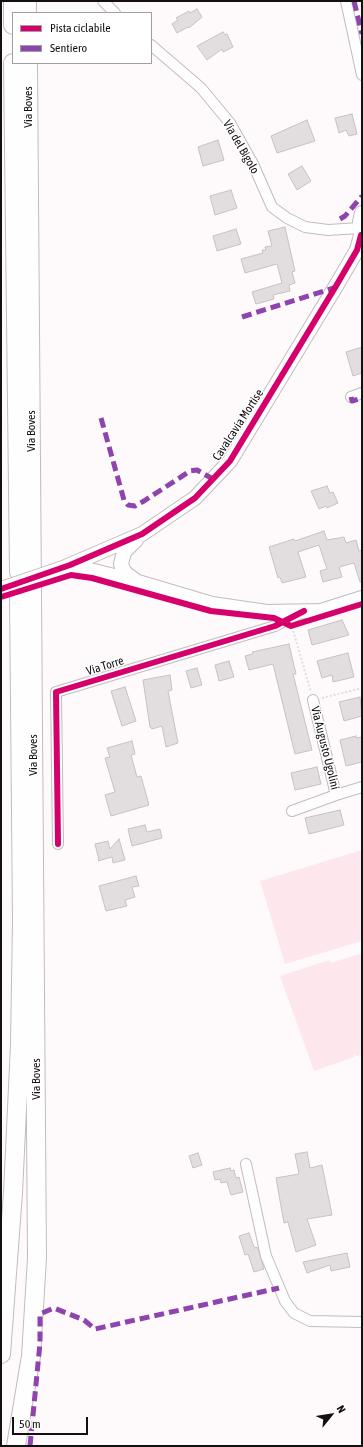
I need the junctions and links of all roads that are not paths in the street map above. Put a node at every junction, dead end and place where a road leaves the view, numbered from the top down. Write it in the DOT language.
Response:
graph roads {
  1 [pos="13,1"];
  2 [pos="27,1"];
  3 [pos="103,1"];
  4 [pos="346,1"];
  5 [pos="13,12"];
  6 [pos="27,12"];
  7 [pos="113,12"];
  8 [pos="152,46"];
  9 [pos="13,64"];
  10 [pos="28,64"];
  11 [pos="362,75"];
  12 [pos="362,213"];
  13 [pos="361,233"];
  14 [pos="362,393"];
  15 [pos="351,396"];
  16 [pos="142,534"];
  17 [pos="66,566"];
  18 [pos="19,572"];
  19 [pos="138,582"];
  20 [pos="1,589"];
  21 [pos="19,594"];
  22 [pos="362,598"];
  23 [pos="304,611"];
  24 [pos="313,700"];
  25 [pos="362,788"];
  26 [pos="336,795"];
  27 [pos="292,810"];
  28 [pos="58,844"];
  29 [pos="246,1164"];
  30 [pos="362,1322"];
  31 [pos="1,1354"];
  32 [pos="16,1446"];
  1 -- 5 [label="highway"];
  2 -- 6 [label="highway"];
  3 -- 7 [label="street"];
  4 -- 11 [label="street"];
  8 -- 13 [label="street, Via del Bigolo"];
  9 -- 18 [label="highway, Via Boves"];
  10 -- 32 [label="highway, Via Boves"];
  12 -- 13 [label="street"];
  13 -- 16 [label="street, Cavalcavia Mortise"];
  14 -- 15 [label="street"];
  16 -- 17 [label="street, Cavalcavia Mortise"];
  16 -- 19 [label="street, Cavalcavia Mortise"];
  17 -- 19 [label="street, Cavalcavia Mortise"];
  17 -- 20 [label="street, Cavalcavia Mortise, bridge"];
  19 -- 23 [label="street, Cavalcavia Mortise"];
  21 -- 31 [label="highway, Via Boves"];
  22 -- 23 [label="street, Cavalcavia Mortise"];
  23 -- 28 [label="street, Via Torre"];
  24 -- 26 [label="street, Via Augusto Ugolini"];
  25 -- 26 [label="street, Via Augusto Ugolini"];
  26 -- 27 [label="street, Via Augusto Ugolini"];
  29 -- 30 [label="street"];
}
